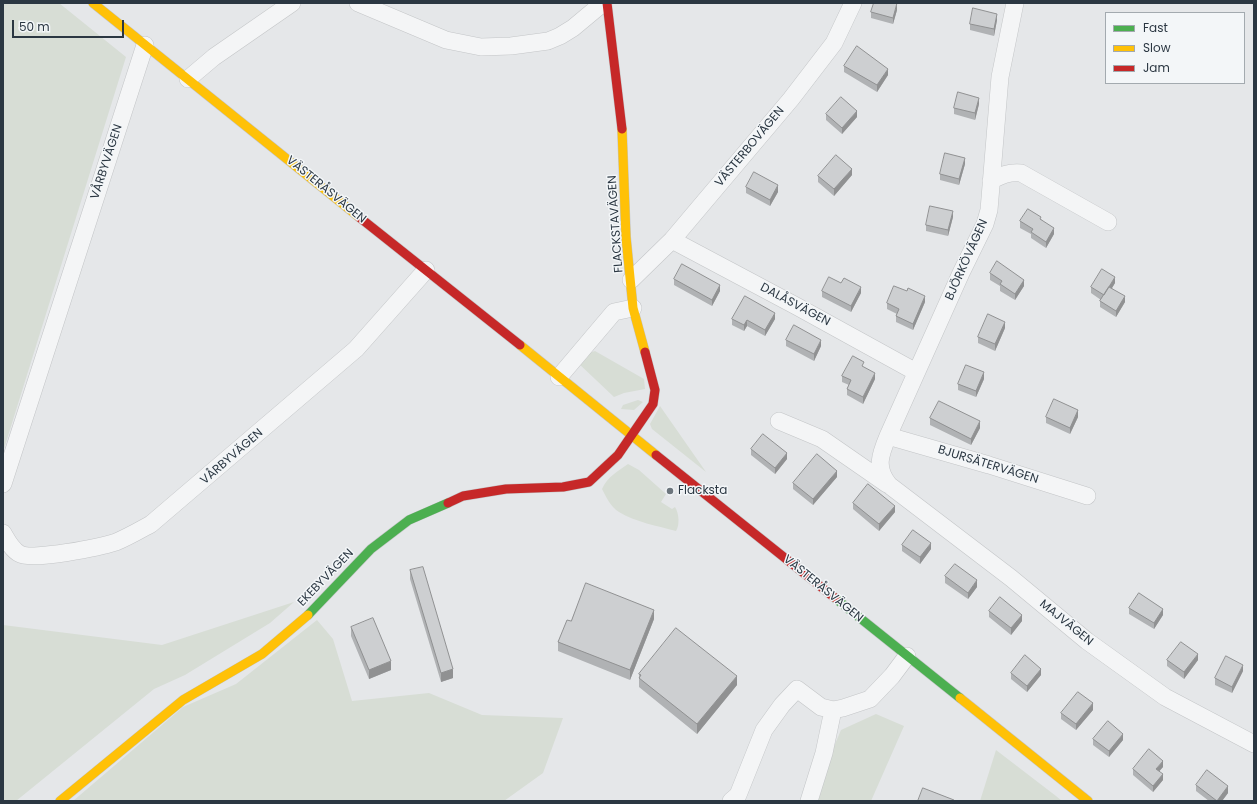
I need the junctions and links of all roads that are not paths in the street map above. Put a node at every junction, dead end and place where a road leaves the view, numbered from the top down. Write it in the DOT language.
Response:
graph roads {
  1 [pos="93,3"];
  2 [pos="292,3"];
  3 [pos="358,3"];
  4 [pos="603,3"];
  5 [pos="607,3"];
  6 [pos="853,3"];
  7 [pos="1015,3"];
  8 [pos="145,45"];
  9 [pos="188,79"];
  10 [pos="991,181"];
  11 [pos="1108,222"];
  12 [pos="672,240"];
  13 [pos="426,270"];
  14 [pos="632,280"];
  15 [pos="633,308"];
  16 [pos="916,372"];
  17 [pos="559,377"];
  18 [pos="779,421"];
  19 [pos="631,434"];
  20 [pos="888,436"];
  21 [pos="3,484"];
  22 [pos="889,485"];
  23 [pos="1087,496"];
  24 [pos="3,533"];
  25 [pos="907,656"];
  26 [pos="833,710"];
  27 [pos="1254,744"];
  28 [pos="60,801"];
  29 [pos="731,801"];
  30 [pos="809,801"];
  31 [pos="1088,801"];
  1 -- 8 [label="street, VÄSTERÅSVÄGEN"];
  2 -- 9 [label="street"];
  3 -- 4 [label="street"];
  5 -- 14 [label="street, FLACKSTAVÄGEN"];
  6 -- 12 [label="street, VÄSTERBOVÄGEN"];
  7 -- 10 [label="street, BJÖRKÖVÄGEN"];
  8 -- 9 [label="street, VÄSTERÅSVÄGEN"];
  8 -- 21 [label="street, VÅRBYVÄGEN"];
  9 -- 13 [label="street, VÄSTERÅSVÄGEN"];
  10 -- 11 [label="street"];
  10 -- 16 [label="street, BJÖRKÖVÄGEN"];
  12 -- 14 [label="street, VÄSTERBOVÄGEN"];
  12 -- 16 [label="street, DALÅSVÄGEN"];
  13 -- 17 [label="street, VÄSTERÅSVÄGEN"];
  13 -- 24 [label="street, VÅRBYVÄGEN"];
  14 -- 15 [label="street, FLACKSTAVÄGEN"];
  15 -- 17 [label="street"];
  15 -- 19 [label="street, FLACKSTAVÄGEN"];
  16 -- 20 [label="street, BJÖRKÖVÄGEN"];
  17 -- 19 [label="street, VÄSTERÅSVÄGEN"];
  18 -- 22 [label="street, MAJVÄGEN"];
  19 -- 25 [label="street, VÄSTERÅSVÄGEN"];
  19 -- 28 [label="street, EKEBYVÄGEN"];
  20 -- 22 [label="street, MAJVÄGEN"];
  20 -- 23 [label="street, BJURSÄTERVÄGEN"];
  22 -- 27 [label="street, MAJVÄGEN"];
  25 -- 26 [label="street"];
  25 -- 31 [label="street, VÄSTERÅSVÄGEN"];
  26 -- 29 [label="street"];
  26 -- 30 [label="street"];
}
